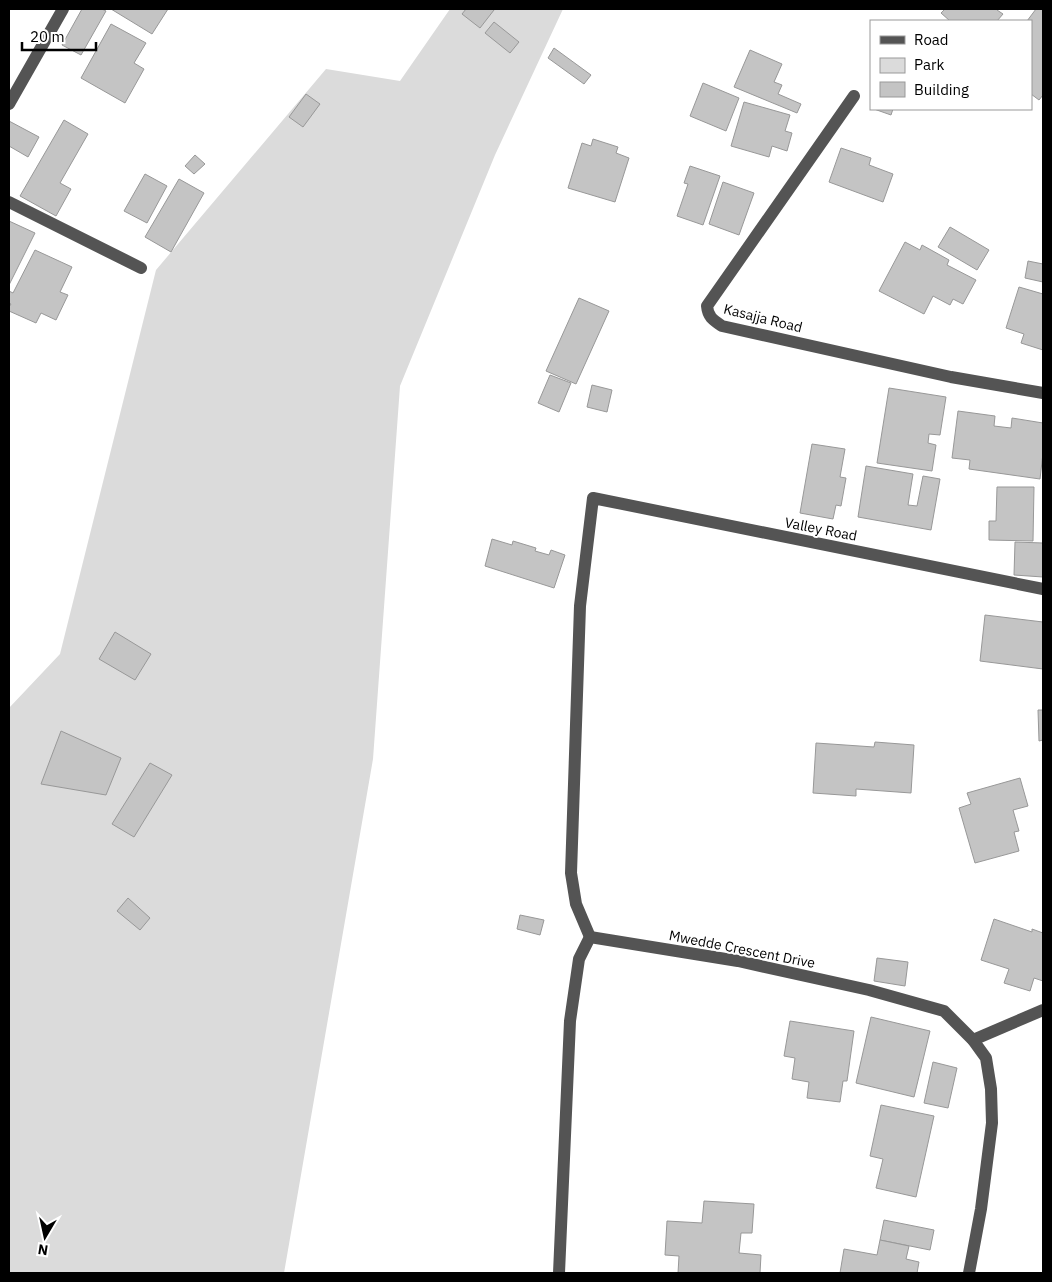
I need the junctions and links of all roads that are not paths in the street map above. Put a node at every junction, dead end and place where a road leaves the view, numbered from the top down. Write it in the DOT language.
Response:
graph roads {
  1 [pos="64,9"];
  2 [pos="854,96"];
  3 [pos="9,104"];
  4 [pos="9,202"];
  5 [pos="141,268"];
  6 [pos="1043,393"];
  7 [pos="1043,589"];
  8 [pos="590,937"];
  9 [pos="1043,1010"];
  10 [pos="973,1040"];
  11 [pos="559,1273"];
  12 [pos="968,1273"];
  1 -- 3 [label="street"];
  2 -- 6 [label="street, Kasajja Road"];
  4 -- 5 [label="street"];
  7 -- 8 [label="street, Valley Road"];
  8 -- 10 [label="street, Mwedde Crescent Drive"];
  8 -- 11 [label="street"];
  9 -- 10 [label="street"];
  10 -- 12 [label="street, Mwedde Crescent Drive"];
}
